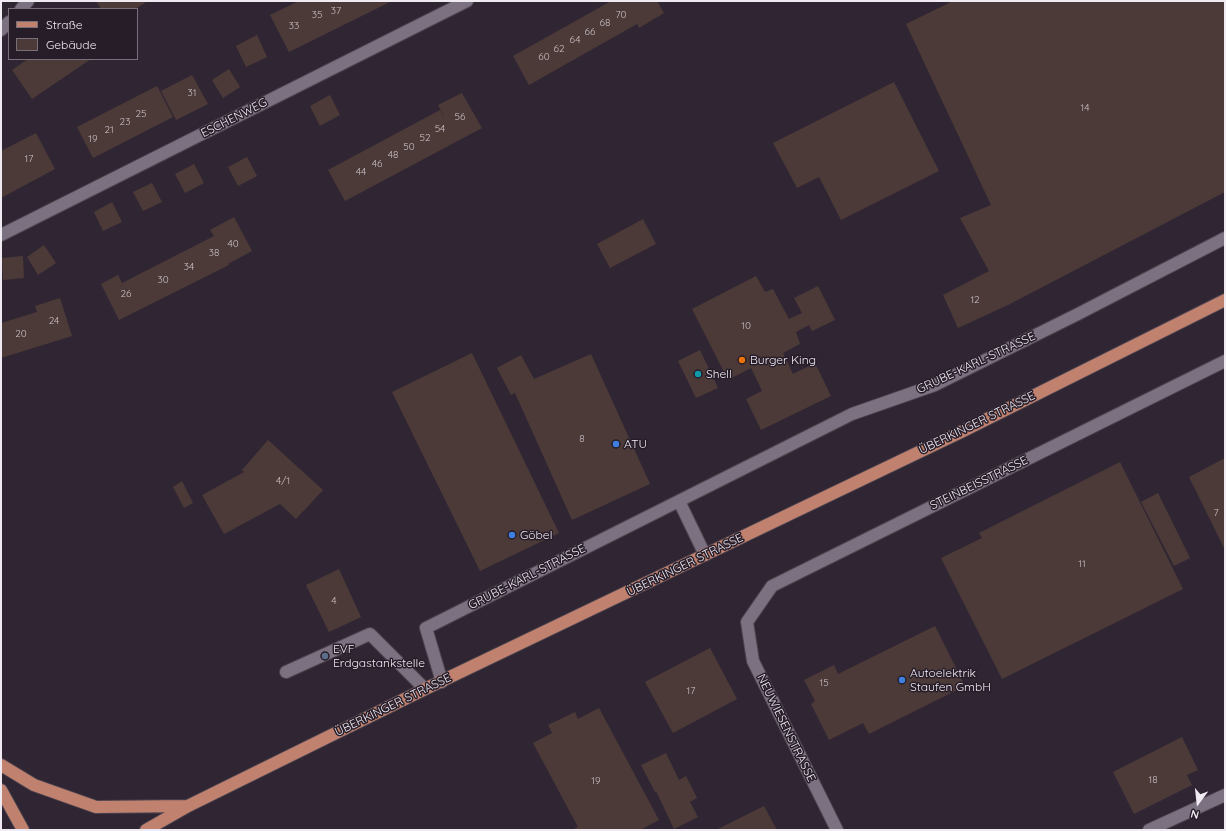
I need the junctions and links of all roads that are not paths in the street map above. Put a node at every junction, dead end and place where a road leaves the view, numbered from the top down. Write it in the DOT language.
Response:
graph roads {
  1 [pos="467,1"];
  2 [pos="1,235"];
  3 [pos="1225,238"];
  4 [pos="1225,300"];
  5 [pos="1225,361"];
  6 [pos="679,501"];
  7 [pos="705,555"];
  8 [pos="747,622"];
  9 [pos="286,672"];
  10 [pos="442,682"];
  11 [pos="425,689"];
  12 [pos="1,764"];
  13 [pos="1,790"];
  14 [pos="1225,795"];
  15 [pos="188,806"];
  16 [pos="23,830"];
  17 [pos="146,830"];
  18 [pos="837,830"];
  19 [pos="1149,830"];
  1 -- 2 [label="street, ESCHENWEG"];
  3 -- 6 [label="street, GRUBE-KARL-STRASSE"];
  4 -- 7 [label="main road, ÜBERKINGER STRASSE"];
  5 -- 8 [label="street, STEINBEISSTRASSE"];
  6 -- 7 [label="street"];
  6 -- 10 [label="street, GRUBE-KARL-STRASSE"];
  7 -- 10 [label="main road, ÜBERKINGER STRASSE"];
  8 -- 18 [label="street, NEUWIESENSTRASSE"];
  9 -- 11 [label="street"];
  10 -- 11 [label="main road, ÜBERKINGER STRASSE"];
  11 -- 15 [label="main road, ÜBERKINGER STRASSE"];
  12 -- 15 [label="main road"];
  13 -- 16 [label="main road"];
  14 -- 19 [label="street"];
  15 -- 17 [label="main road, ÜBERKINGER STRASSE"];
}
